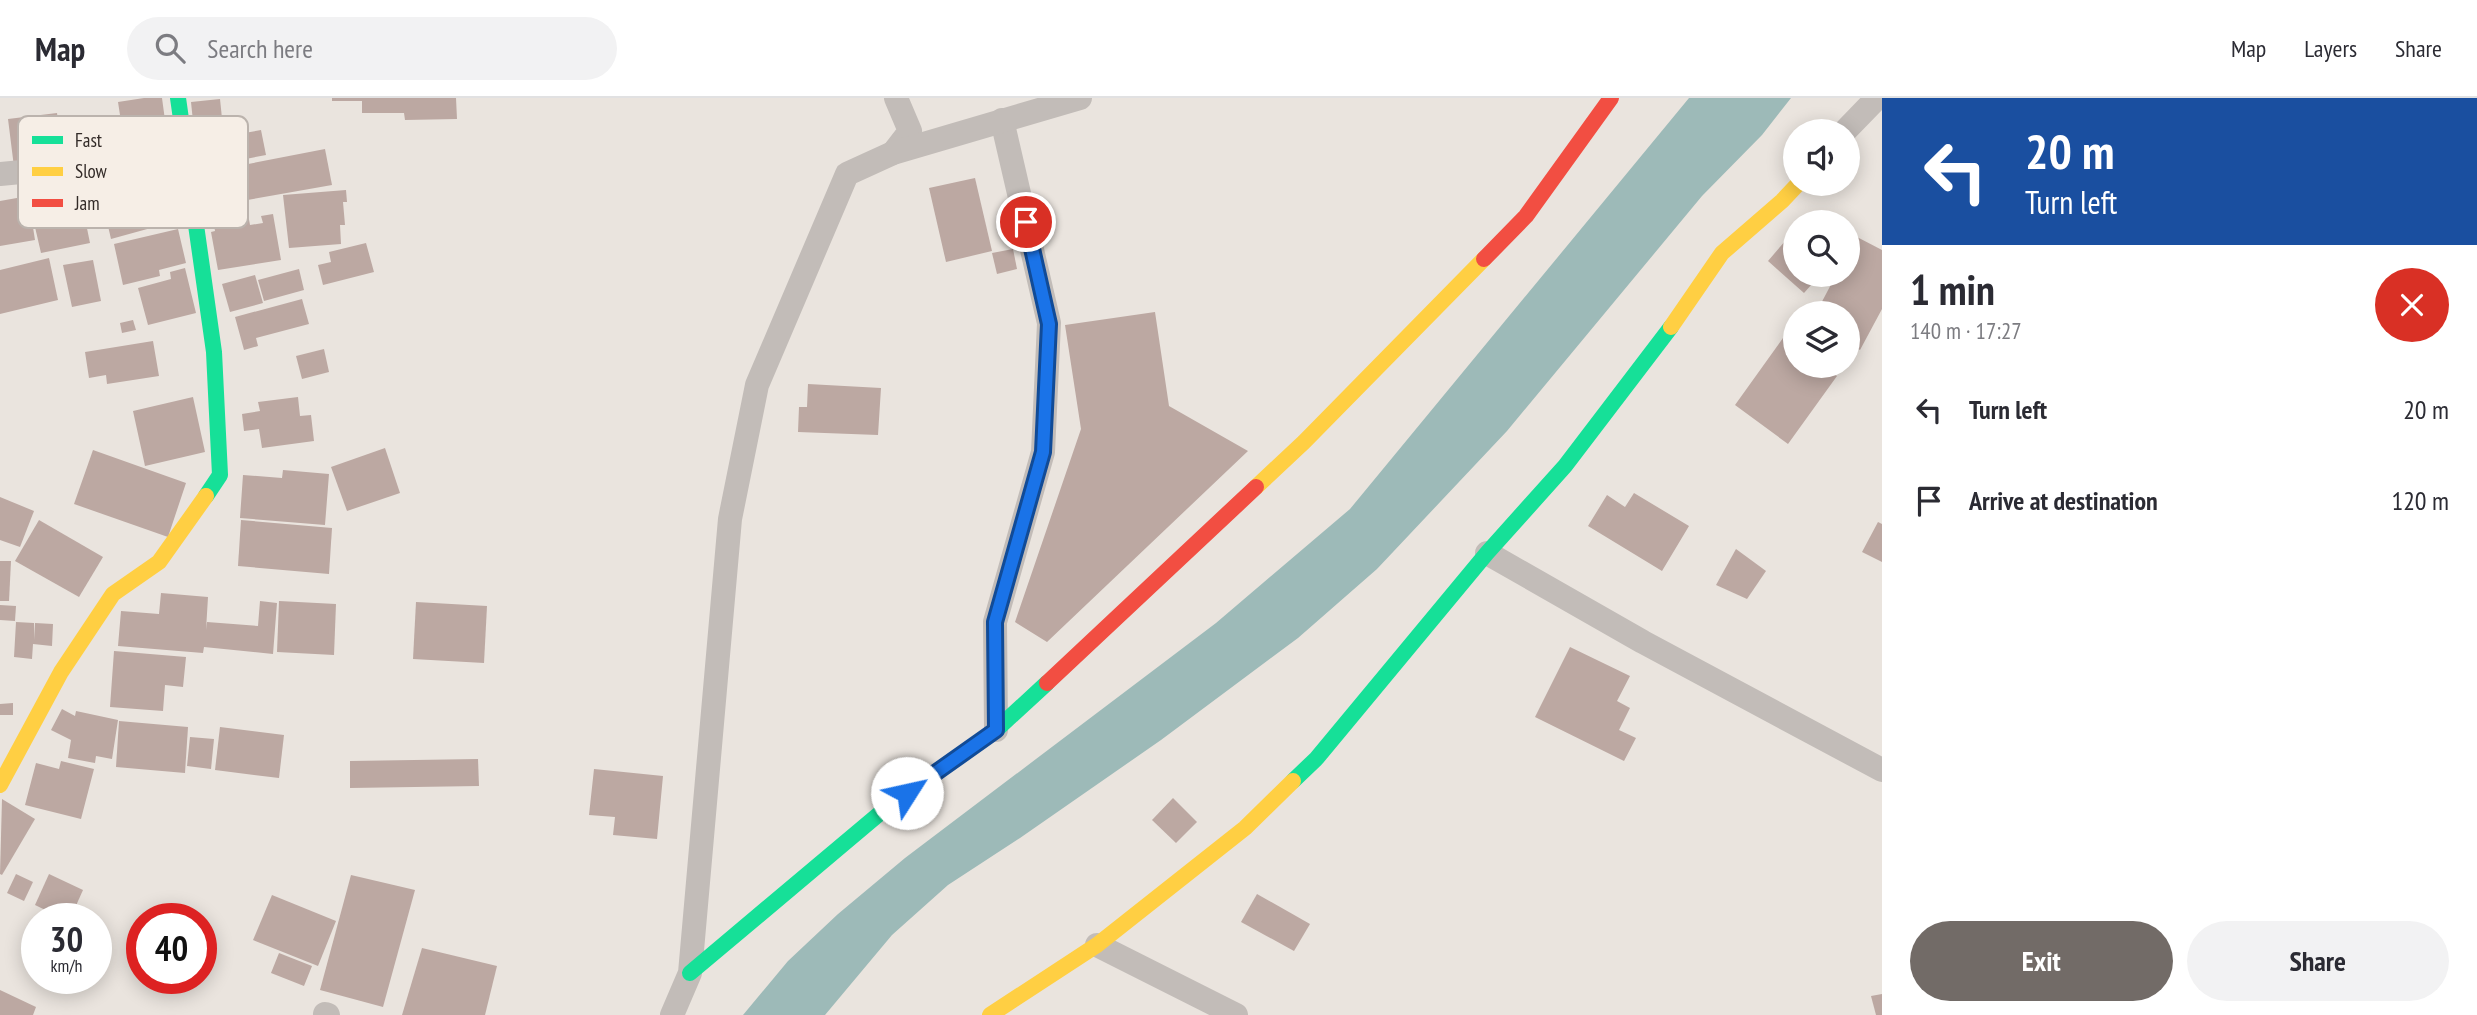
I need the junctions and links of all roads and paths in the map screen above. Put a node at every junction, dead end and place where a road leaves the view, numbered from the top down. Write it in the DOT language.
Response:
graph roads {
  1 [pos="178,98"];
  2 [pos="896,98"];
  3 [pos="1080,98"];
  4 [pos="1611,98"];
  5 [pos="1877,98"];
  6 [pos="181,116"];
  7 [pos="1857,119"];
  8 [pos="1002,120"];
  9 [pos="893,153"];
  10 [pos="18,172"];
  11 [pos="0,174"];
  12 [pos="1787,196"];
  13 [pos="198,228"];
  14 [pos="1487,553"];
  15 [pos="996,730"];
  16 [pos="1882,770"];
  17 [pos="0,785"];
  18 [pos="1097,945"];
  19 [pos="690,973"];
  20 [pos="672,1015"];
  21 [pos="990,1015"];
  22 [pos="1236,1015"];
  1 -- 6 [label="street"];
  2 -- 9 [label="street"];
  3 -- 8 [label="street"];
  4 -- 15 [label="street"];
  5 -- 7 [label="street"];
  8 -- 9 [label="street"];
  8 -- 15 [label="street"];
  9 -- 19 [label="street"];
  10 -- 11 [label="street"];
  12 -- 14 [label="street"];
  13 -- 17 [label="street"];
  14 -- 16 [label="street"];
  14 -- 18 [label="street"];
  15 -- 19 [label="street"];
  18 -- 21 [label="street"];
  18 -- 22 [label="street"];
  19 -- 20 [label="street"];
}
